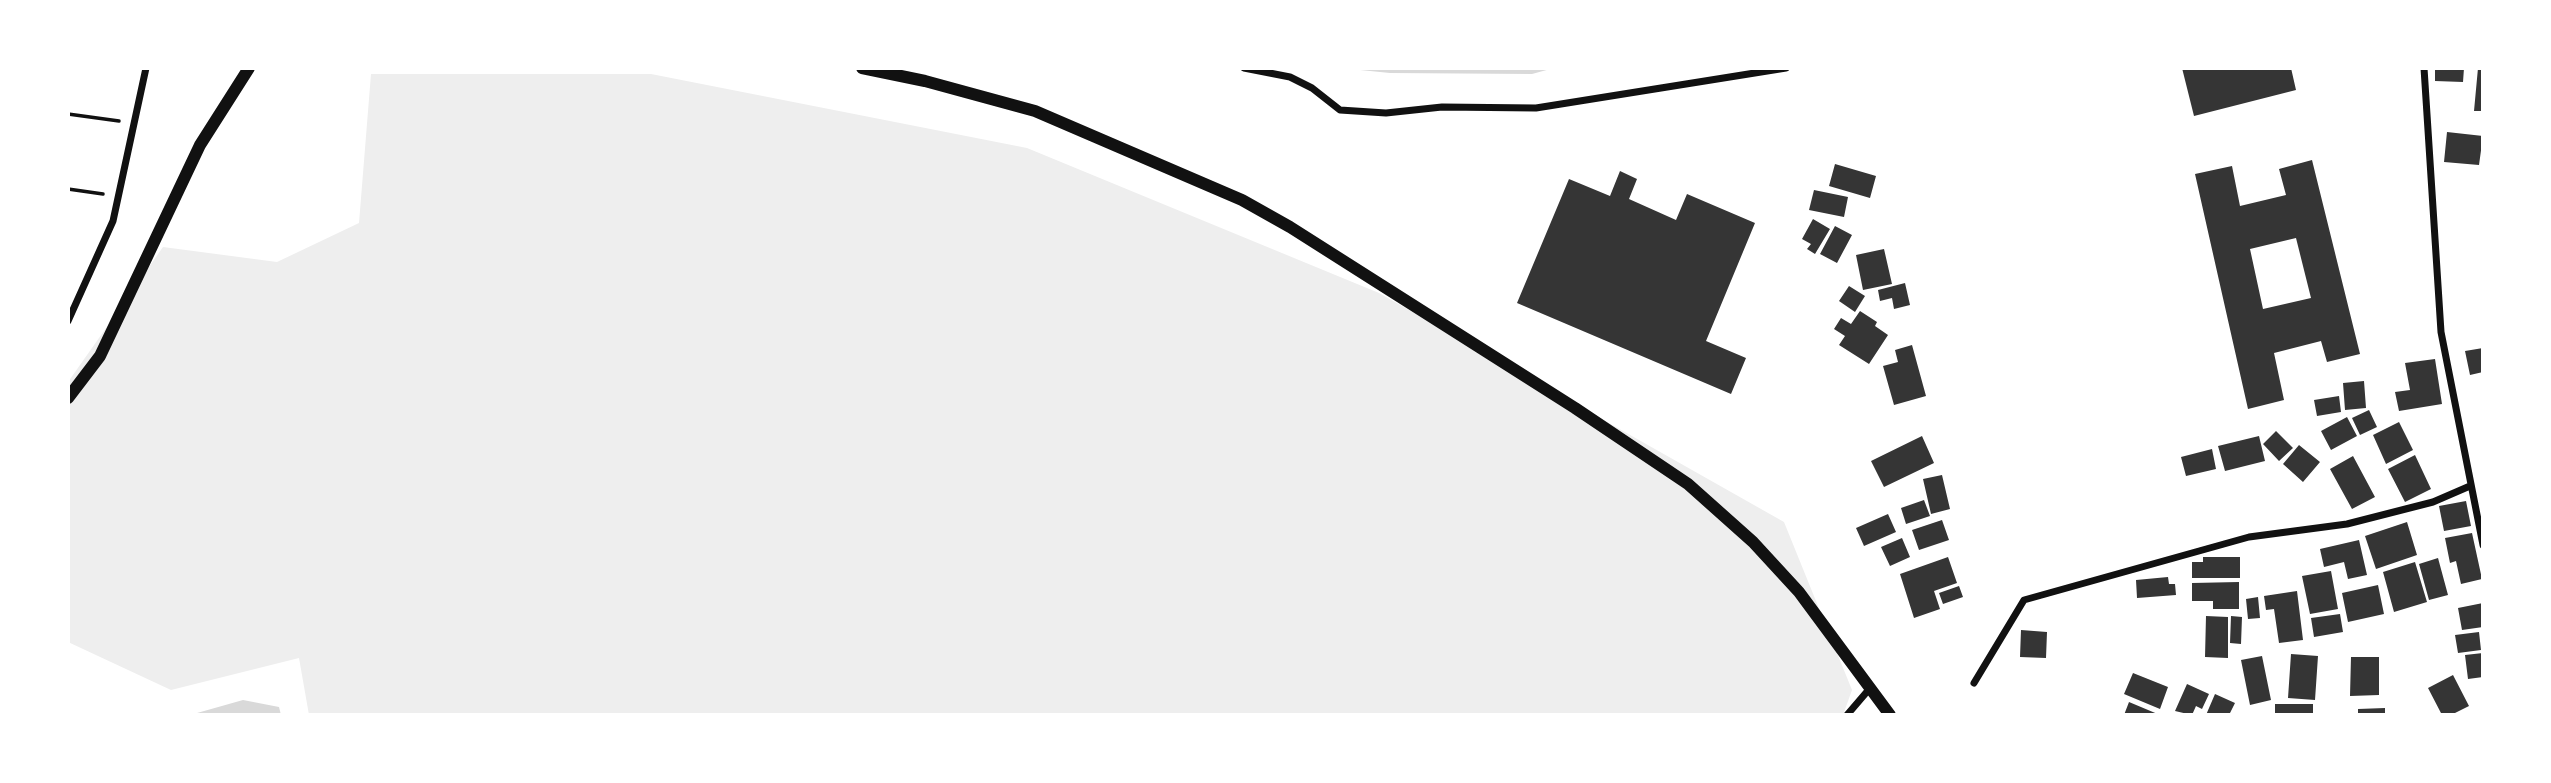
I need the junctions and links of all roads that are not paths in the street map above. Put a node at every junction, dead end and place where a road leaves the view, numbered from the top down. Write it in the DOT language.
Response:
graph roads {
  1 [pos="146,68"];
  2 [pos="249,68"];
  3 [pos="862,68"];
  4 [pos="1244,68"];
  5 [pos="1786,68"];
  6 [pos="2424,68"];
  7 [pos="68,321"];
  8 [pos="68,398"];
  9 [pos="2470,486"];
  10 [pos="2483,545"];
  11 [pos="1974,683"];
  12 [pos="1871,687"];
  13 [pos="1847,715"];
  14 [pos="1890,715"];
  1 -- 7 [label="street"];
  2 -- 8 [label="main road"];
  3 -- 12 [label="main road"];
  4 -- 5 [label="street"];
  6 -- 9 [label="street"];
  9 -- 10 [label="street"];
  9 -- 11 [label="street"];
  12 -- 13 [label="street"];
  12 -- 14 [label="main road"];
}
